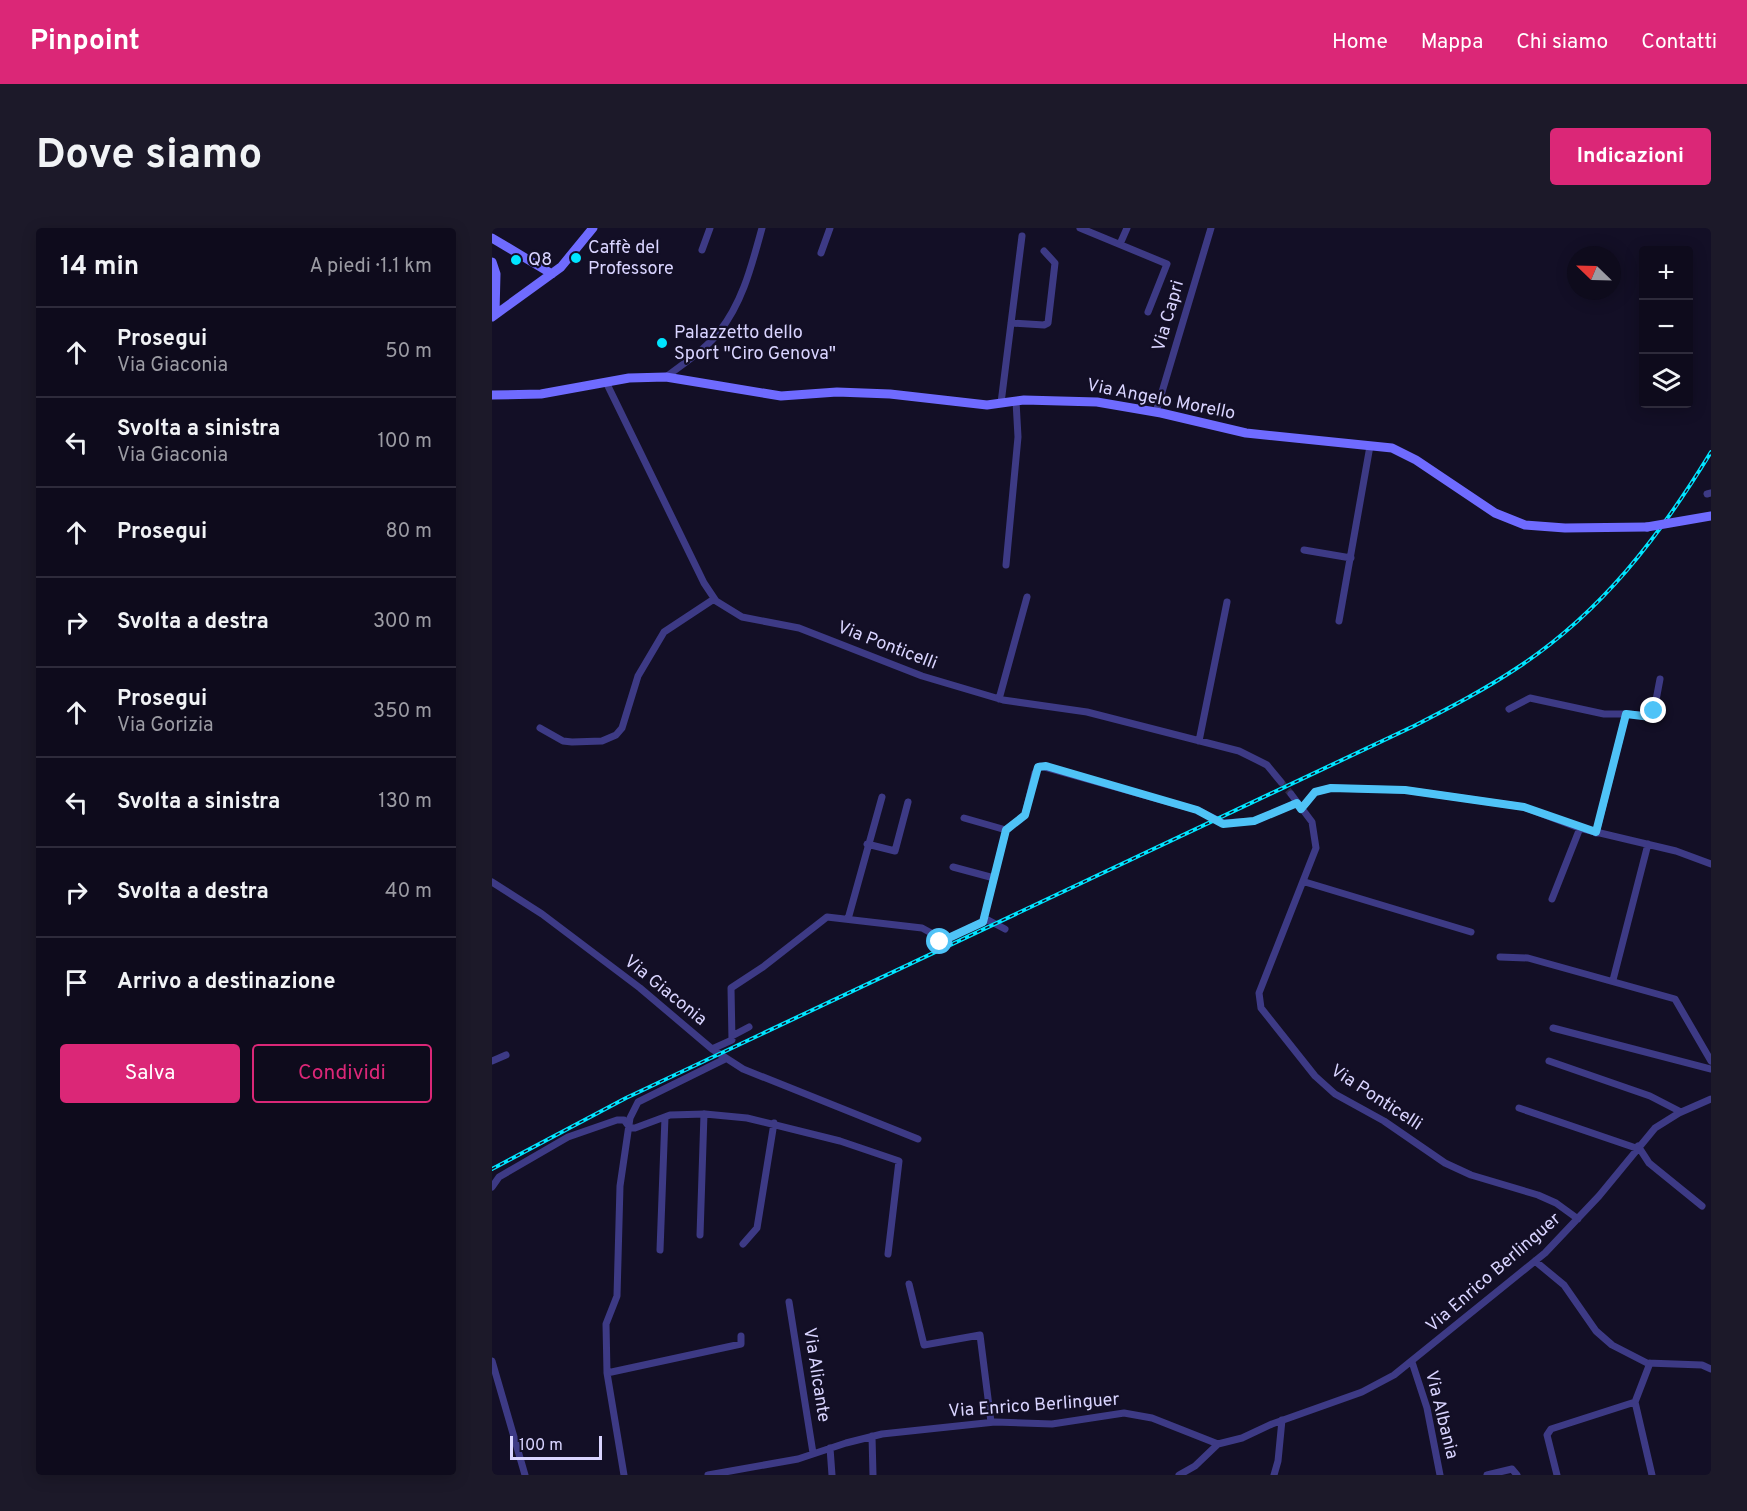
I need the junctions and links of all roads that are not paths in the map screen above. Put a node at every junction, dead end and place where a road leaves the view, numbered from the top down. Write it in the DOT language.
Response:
graph roads {
  1 [pos="496,228"];
  2 [pos="593,228"];
  3 [pos="710,228"];
  4 [pos="762,228"];
  5 [pos="830,228"];
  6 [pos="1080,228"];
  7 [pos="1127,228"];
  8 [pos="1211,228"];
  9 [pos="492,233"];
  10 [pos="1022,236"];
  11 [pos="495,243"];
  12 [pos="1120,244"];
  13 [pos="702,250"];
  14 [pos="1044,251"];
  15 [pos="821,253"];
  16 [pos="492,262"];
  17 [pos="552,274"];
  18 [pos="1148,312"];
  19 [pos="494,315"];
  20 [pos="1011,323"];
  21 [pos="666,377"];
  22 [pos="606,382"];
  23 [pos="492,394"];
  24 [pos="1016,401"];
  25 [pos="1001,403"];
  26 [pos="1156,412"];
  27 [pos="1370,446"];
  28 [pos="1711,516"];
  29 [pos="1304,550"];
  30 [pos="1351,558"];
  31 [pos="1006,565"];
  32 [pos="1027,597"];
  33 [pos="714,599"];
  34 [pos="1227,602"];
  35 [pos="1339,621"];
  36 [pos="1660,679"];
  37 [pos="999,699"];
  38 [pos="1509,709"];
  39 [pos="1626,714"];
  40 [pos="540,728"];
  41 [pos="1200,741"];
  42 [pos="1281,782"];
  43 [pos="1291,794"];
  44 [pos="882,796"];
  45 [pos="908,802"];
  46 [pos="1299,806"];
  47 [pos="964,818"];
  48 [pos="1580,828"];
  49 [pos="1006,830"];
  50 [pos="1596,832"];
  51 [pos="867,844"];
  52 [pos="1648,844"];
  53 [pos="1711,864"];
  54 [pos="953,867"];
  55 [pos="994,878"];
  56 [pos="492,882"];
  57 [pos="1305,882"];
  58 [pos="1552,899"];
  59 [pos="848,919"];
  60 [pos="983,922"];
  61 [pos="1005,929"];
  62 [pos="1471,932"];
  63 [pos="1500,957"];
  64 [pos="1613,980"];
  65 [pos="749,1027"];
  66 [pos="1553,1028"];
  67 [pos="732,1036"];
  68 [pos="712,1049"];
  69 [pos="506,1055"];
  70 [pos="725,1059"];
  71 [pos="492,1061"];
  72 [pos="1549,1061"];
  73 [pos="1711,1061"];
  74 [pos="1711,1069"];
  75 [pos="1711,1099"];
  76 [pos="1519,1108"];
  77 [pos="1681,1112"];
  78 [pos="704,1114"];
  79 [pos="665,1117"];
  80 [pos="774,1123"];
  81 [pos="630,1128"];
  82 [pos="918,1139"];
  83 [pos="1637,1147"];
  84 [pos="492,1187"];
  85 [pos="1702,1206"];
  86 [pos="1578,1219"];
  87 [pos="700,1234"];
  88 [pos="743,1244"];
  89 [pos="660,1250"];
  90 [pos="888,1254"];
  91 [pos="1535,1262"];
  92 [pos="909,1284"];
  93 [pos="789,1302"];
  94 [pos="741,1336"];
  95 [pos="492,1361"];
  96 [pos="1412,1362"];
  97 [pos="1650,1363"];
  98 [pos="1711,1369"];
  99 [pos="607,1373"];
  100 [pos="1635,1401"];
  101 [pos="1282,1420"];
  102 [pos="992,1422"];
  103 [pos="872,1436"];
  104 [pos="1218,1444"];
  105 [pos="830,1448"];
  106 [pos="813,1453"];
  107 [pos="525,1475"];
  108 [pos="624,1475"];
  109 [pos="708,1475"];
  110 [pos="832,1475"];
  111 [pos="873,1475"];
  112 [pos="1179,1475"];
  113 [pos="1274,1475"];
  114 [pos="1440,1475"];
  115 [pos="1487,1475"];
  116 [pos="1517,1475"];
  117 [pos="1557,1475"];
  118 [pos="1652,1475"];
  1 -- 9 [label="street"];
  2 -- 17 [label="street"];
  3 -- 13 [label="street"];
  4 -- 21 [label="street"];
  5 -- 15 [label="street"];
  6 -- 12 [label="street"];
  7 -- 12 [label="street"];
  8 -- 26 [label="street, Via Capri"];
  10 -- 20 [label="street"];
  11 -- 17 [label="street"];
  12 -- 18 [label="street"];
  14 -- 20 [label="street"];
  16 -- 19 [label="street"];
  17 -- 19 [label="street"];
  20 -- 25 [label="street"];
  21 -- 22 [label="street, Via Angelo Morello"];
  21 -- 25 [label="street, Via Angelo Morello"];
  22 -- 23 [label="street, Via Angelo Morello"];
  22 -- 33 [label="street, Via Ponticelli"];
  24 -- 25 [label="street, Via Angelo Morello"];
  24 -- 26 [label="street, Via Angelo Morello"];
  24 -- 31 [label="street"];
  26 -- 27 [label="street, Via Angelo Morello"];
  27 -- 28 [label="street, Via Angelo Morello, bridge"];
  27 -- 30 [label="street"];
  29 -- 30 [label="street"];
  30 -- 35 [label="street"];
  32 -- 37 [label="street"];
  33 -- 37 [label="street, Via Ponticelli"];
  33 -- 40 [label="street"];
  34 -- 41 [label="street"];
  36 -- 39 [label="street"];
  37 -- 41 [label="street, Via Ponticelli"];
  38 -- 39 [label="street"];
  39 -- 50 [label="street"];
  41 -- 42 [label="street, Via Ponticelli"];
  43 -- 46 [label="street, Via Ponticelli"];
  44 -- 51 [label="street"];
  45 -- 51 [label="street"];
  46 -- 48 [label="street"];
  46 -- 49 [label="street"];
  46 -- 57 [label="street, Via Ponticelli"];
  47 -- 49 [label="street"];
  48 -- 50 [label="street"];
  48 -- 58 [label="street"];
  49 -- 55 [label="street"];
  50 -- 52 [label="street"];
  51 -- 59 [label="street"];
  52 -- 53 [label="street"];
  52 -- 64 [label="street"];
  54 -- 55 [label="street"];
  55 -- 60 [label="street"];
  56 -- 68 [label="street, Via Giaconia"];
  57 -- 62 [label="street"];
  57 -- 86 [label="street, Via Ponticelli"];
  59 -- 60 [label="street, Via Giaconia"];
  59 -- 67 [label="street, Via Giaconia"];
  60 -- 61 [label="street"];
  63 -- 73 [label="street"];
  65 -- 67 [label="street"];
  66 -- 74 [label="street"];
  67 -- 68 [label="street, Via Giaconia"];
  68 -- 70 [label="street"];
  69 -- 71 [label="street"];
  70 -- 81 [label="street"];
  70 -- 82 [label="street"];
  72 -- 77 [label="street"];
  75 -- 77 [label="street, Via Enrico Berlinguer"];
  76 -- 83 [label="street"];
  77 -- 83 [label="street, Via Enrico Berlinguer"];
  78 -- 79 [label="street"];
  78 -- 80 [label="street"];
  78 -- 87 [label="street"];
  79 -- 81 [label="street"];
  79 -- 89 [label="street"];
  80 -- 88 [label="street"];
  80 -- 90 [label="street"];
  81 -- 84 [label="street"];
  81 -- 99 [label="street"];
  83 -- 85 [label="street"];
  83 -- 86 [label="street, Via Enrico Berlinguer"];
  86 -- 91 [label="street, Via Enrico Berlinguer"];
  91 -- 96 [label="street, Via Enrico Berlinguer"];
  91 -- 97 [label="street"];
  92 -- 102 [label="street"];
  93 -- 106 [label="street, Via Alicante"];
  94 -- 99 [label="street"];
  95 -- 107 [label="street"];
  96 -- 101 [label="street, Via Enrico Berlinguer"];
  96 -- 114 [label="street, Via Albania"];
  97 -- 98 [label="street"];
  97 -- 100 [label="street"];
  99 -- 108 [label="street"];
  100 -- 117 [label="street"];
  100 -- 118 [label="street"];
  101 -- 104 [label="street, Via Enrico Berlinguer"];
  101 -- 113 [label="street"];
  102 -- 103 [label="street, Via Enrico Berlinguer"];
  102 -- 104 [label="street, Via Enrico Berlinguer"];
  103 -- 105 [label="street, Via Enrico Berlinguer"];
  103 -- 111 [label="street"];
  104 -- 112 [label="street"];
  105 -- 106 [label="street, Via Enrico Berlinguer"];
  105 -- 110 [label="street"];
  106 -- 109 [label="street, Via Enrico Berlinguer"];
  115 -- 116 [label="street"];
}
